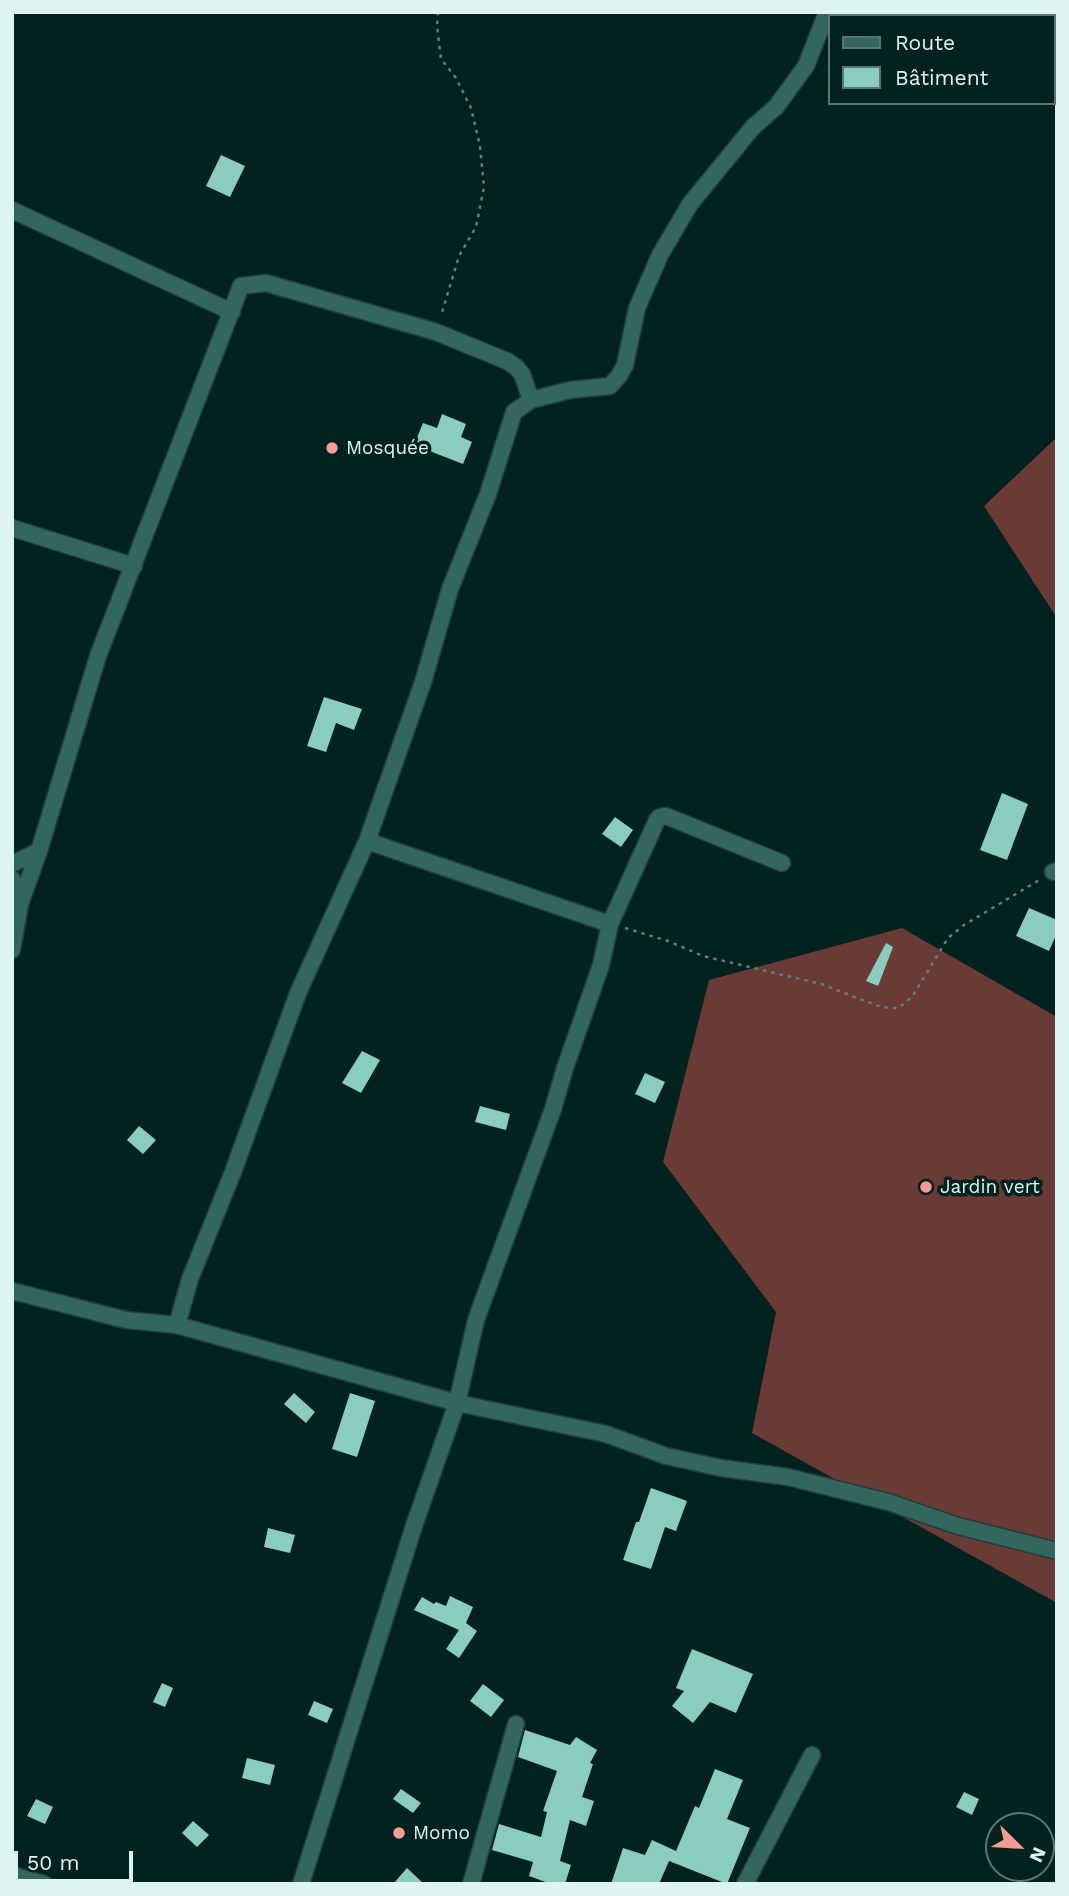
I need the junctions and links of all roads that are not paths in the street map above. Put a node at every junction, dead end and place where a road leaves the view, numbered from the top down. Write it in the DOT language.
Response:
graph roads {
  1 [pos="827,12"];
  2 [pos="12,210"];
  3 [pos="232,312"];
  4 [pos="531,400"];
  5 [pos="12,528"];
  6 [pos="134,566"];
  7 [pos="368,841"];
  8 [pos="39,851"];
  9 [pos="782,863"];
  10 [pos="12,864"];
  11 [pos="12,880"];
  12 [pos="20,904"];
  13 [pos="610,924"];
  14 [pos="12,950"];
  15 [pos="12,1291"];
  16 [pos="177,1325"];
  17 [pos="457,1403"];
  18 [pos="1057,1551"];
  19 [pos="516,1724"];
  20 [pos="811,1755"];
  21 [pos="12,1875"];
  22 [pos="44,1884"];
  23 [pos="301,1884"];
  24 [pos="471,1884"];
  25 [pos="745,1884"];
  1 -- 4 [label="street"];
  2 -- 3 [label="street"];
  3 -- 4 [label="street"];
  3 -- 6 [label="street"];
  4 -- 7 [label="street"];
  5 -- 6 [label="street"];
  6 -- 8 [label="street"];
  7 -- 13 [label="street"];
  7 -- 16 [label="street"];
  8 -- 10 [label="street"];
  8 -- 12 [label="street"];
  9 -- 13 [label="street"];
  11 -- 12 [label="street"];
  12 -- 14 [label="street"];
  13 -- 17 [label="street"];
  15 -- 16 [label="street"];
  16 -- 17 [label="street"];
  17 -- 18 [label="street"];
  17 -- 23 [label="street"];
  19 -- 24 [label="street"];
  20 -- 25 [label="street"];
  21 -- 22 [label="street"];
}
